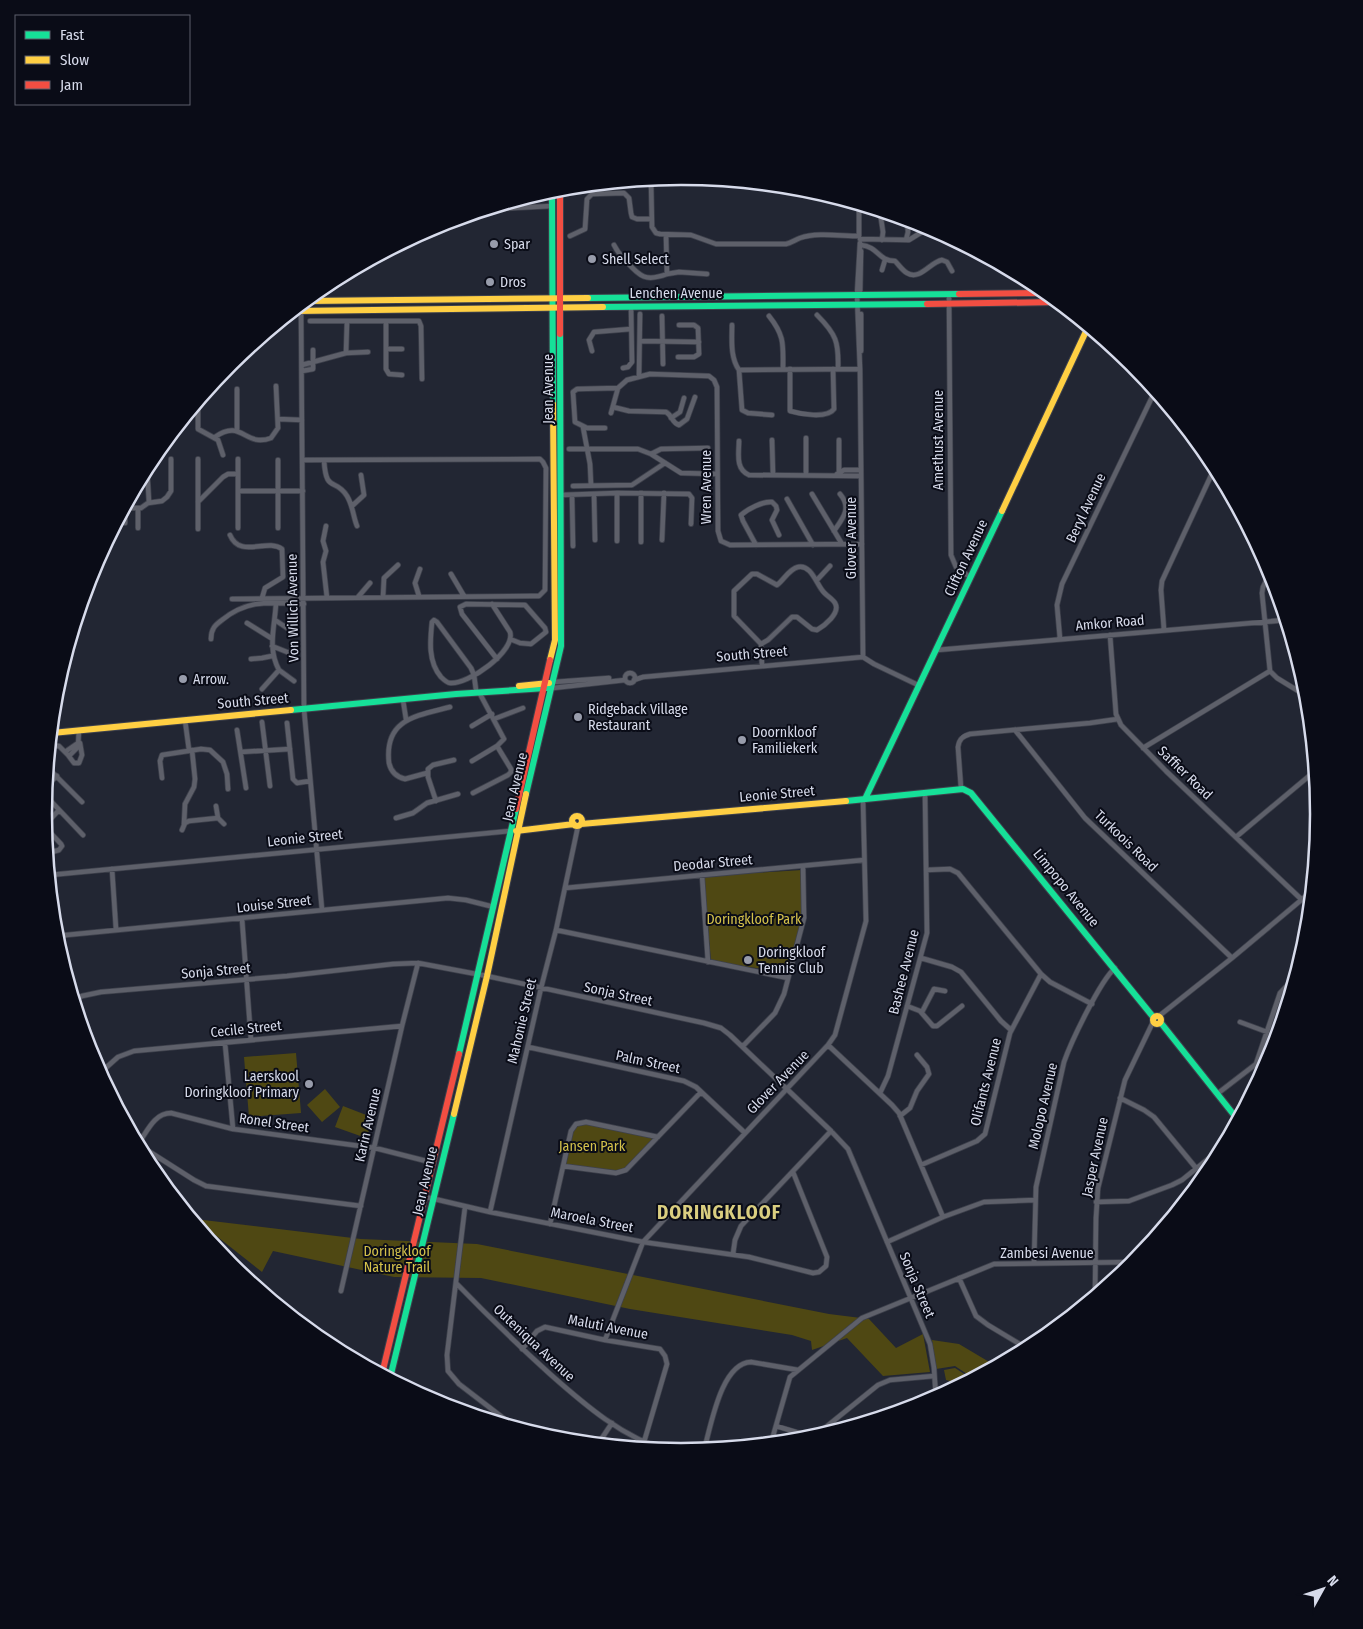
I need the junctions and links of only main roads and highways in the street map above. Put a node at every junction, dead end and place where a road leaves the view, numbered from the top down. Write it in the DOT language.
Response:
graph roads {
  1 [pos="560,198"];
  2 [pos="552,200"];
  3 [pos="560,219"];
  4 [pos="553,233"];
  5 [pos="1033,293"];
  6 [pos="552,299"];
  7 [pos="560,299"];
  8 [pos="319,301"];
  9 [pos="1045,302"];
  10 [pos="552,307"];
  11 [pos="561,307"];
  12 [pos="308,309"];
  13 [pos="1085,333"];
  14 [pos="560,354"];
  15 [pos="552,377"];
  16 [pos="558,596"];
  17 [pos="553,685"];
  18 [pos="545,686"];
  19 [pos="58,730"];
  20 [pos="71,731"];
  21 [pos="58,732"];
  22 [pos="871,786"];
  23 [pos="961,788"];
  24 [pos="881,797"];
  25 [pos="864,800"];
  26 [pos="518,830"];
  27 [pos="510,831"];
  28 [pos="503,898"];
  29 [pos="488,928"];
  30 [pos="460,1092"];
  31 [pos="1234,1115"];
  32 [pos="443,1123"];
  33 [pos="434,1199"];
  34 [pos="417,1231"];
  35 [pos="383,1368"];
  36 [pos="391,1373"];
  1 -- 3 [label="main road, Jean Avenue"];
  2 -- 4 [label="main road, Jean Avenue"];
  3 -- 4 [label="main road"];
  3 -- 7 [label="main road, Jean Avenue"];
  4 -- 6 [label="main road, Jean Avenue"];
  5 -- 7 [label="main road, Lenchen Avenue"];
  6 -- 7 [label="main road, Lenchen Avenue"];
  6 -- 8 [label="main road, Lenchen Avenue"];
  6 -- 10 [label="main road, Jean Avenue"];
  7 -- 11 [label="main road, Jean Avenue"];
  9 -- 11 [label="main road, Lenchen Avenue"];
  10 -- 11 [label="main road, Lenchen Avenue"];
  10 -- 12 [label="main road, Lenchen Avenue"];
  10 -- 15 [label="main road, Jean Avenue"];
  11 -- 14 [label="main road, Jean Avenue"];
  13 -- 22 [label="main road, Clifton Avenue"];
  14 -- 15 [label="main road"];
  14 -- 16 [label="main road, Jean Avenue"];
  15 -- 16 [label="main road, Jean Avenue"];
  16 -- 17 [label="main road, Jean Avenue"];
  16 -- 18 [label="main road, Jean Avenue"];
  17 -- 18 [label="main road, South Street"];
  17 -- 26 [label="main road, Jean Avenue"];
  18 -- 20 [label="main road, South Street"];
  18 -- 27 [label="main road, Jean Avenue"];
  19 -- 20 [label="main road"];
  20 -- 21 [label="main road, South Street"];
  22 -- 24 [label="main road"];
  22 -- 25 [label="main road, Clifton Avenue"];
  23 -- 24 [label="main road, Leonie Street"];
  23 -- 31 [label="main road, Limpopo Avenue"];
  24 -- 25 [label="main road, Leonie Street"];
  25 -- 26 [label="main road, Leonie Street"];
  26 -- 27 [label="main road, Leonie Street"];
  26 -- 28 [label="main road, Jean Avenue"];
  27 -- 29 [label="main road, Jean Avenue"];
  28 -- 29 [label="main road"];
  28 -- 30 [label="main road, Jean Avenue"];
  29 -- 32 [label="main road, Jean Avenue"];
  30 -- 32 [label="main road"];
  30 -- 33 [label="main road, Jean Avenue"];
  32 -- 34 [label="main road, Jean Avenue"];
  33 -- 34 [label="main road"];
  33 -- 36 [label="main road, Jean Avenue"];
  34 -- 35 [label="main road, Jean Avenue"];
}
